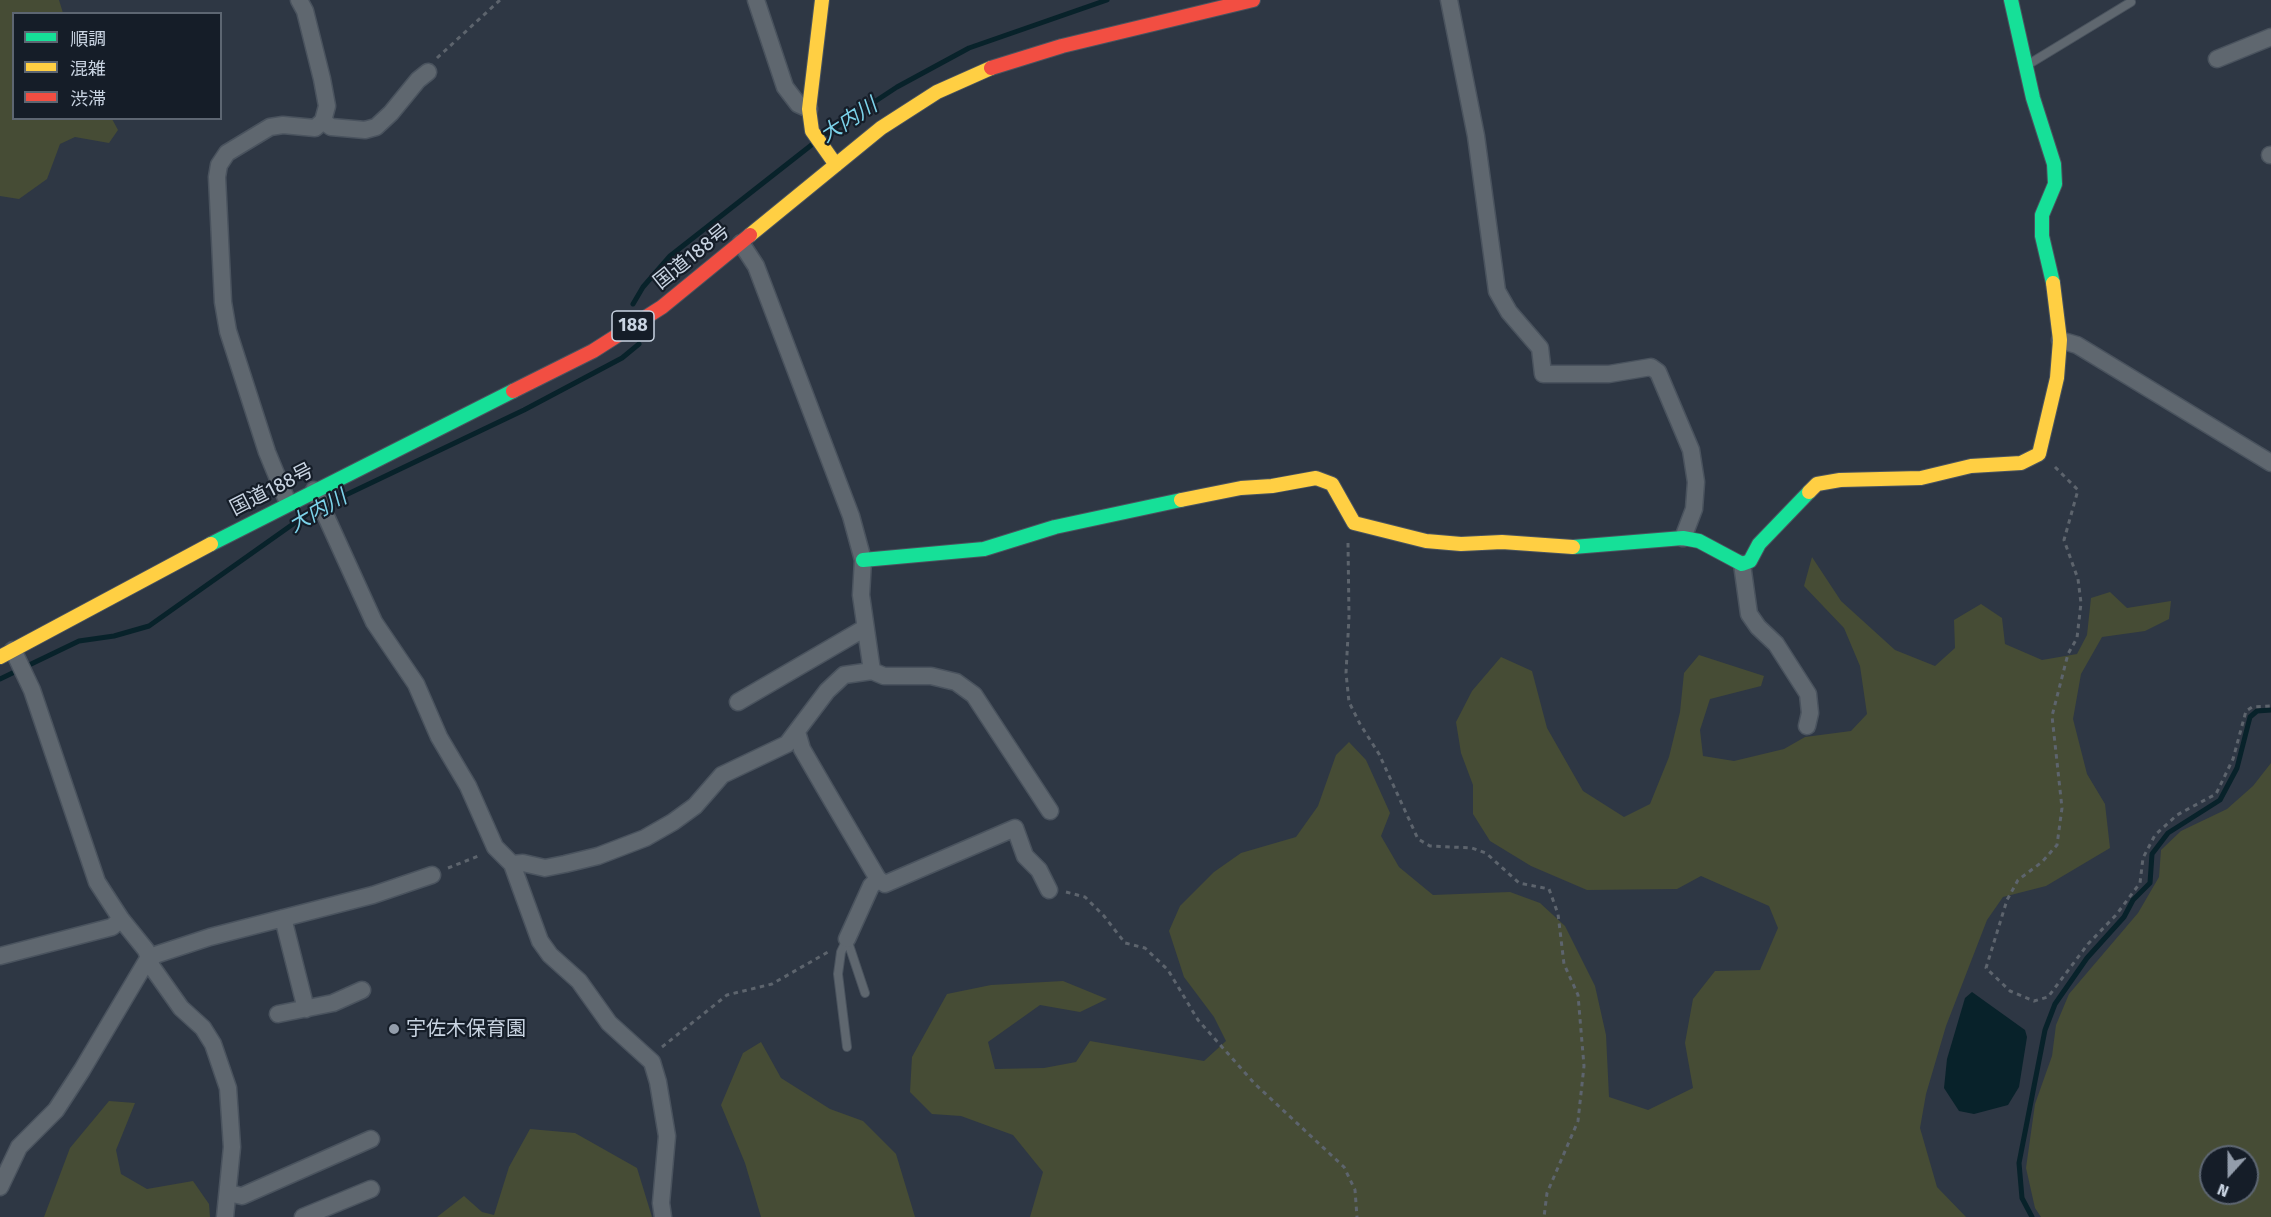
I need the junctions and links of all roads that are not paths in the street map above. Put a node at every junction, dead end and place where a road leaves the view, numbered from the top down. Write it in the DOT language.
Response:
graph roads {
  1 [pos="299,0"];
  2 [pos="756,0"];
  3 [pos="822,0"];
  4 [pos="1253,0"];
  5 [pos="1449,0"];
  6 [pos="2011,0"];
  7 [pos="2131,2"];
  8 [pos="2271,37"];
  9 [pos="2217,59"];
  10 [pos="2026,66"];
  11 [pos="428,72"];
  12 [pos="809,109"];
  13 [pos="323,121"];
  14 [pos="836,165"];
  15 [pos="741,243"];
  16 [pos="2060,340"];
  17 [pos="2271,463"];
  18 [pos="314,490"];
  19 [pos="288,503"];
  20 [pos="1683,538"];
  21 [pos="863,560"];
  22 [pos="1742,564"];
  23 [pos="865,628"];
  24 [pos="7,654"];
  25 [pos="872,671"];
  26 [pos="738,702"];
  27 [pos="1807,726"];
  28 [pos="797,732"];
  29 [pos="1050,811"];
  30 [pos="512,864"];
  31 [pos="432,875"];
  32 [pos="878,879"];
  33 [pos="1049,890"];
  34 [pos="283,918"];
  35 [pos="121,919"];
  36 [pos="847,939"];
  37 [pos="0,956"];
  38 [pos="148,957"];
  39 [pos="362,990"];
  40 [pos="865,993"];
  41 [pos="306,1009"];
  42 [pos="279,1014"];
  43 [pos="847,1047"];
  44 [pos="372,1139"];
  45 [pos="0,1188"];
  46 [pos="371,1189"];
  47 [pos="228,1193"];
  48 [pos="225,1217"];
  49 [pos="303,1217"];
  50 [pos="663,1217"];
  1 -- 13 [label="street"];
  2 -- 12 [label="street"];
  3 -- 12 [label="main road"];
  4 -- 14 [label="main road, 国道188号 / 188"];
  5 -- 20 [label="street"];
  6 -- 10 [label="main road"];
  7 -- 10 [label="lane"];
  8 -- 9 [label="street"];
  10 -- 16 [label="main road"];
  11 -- 13 [label="street"];
  12 -- 14 [label="main road"];
  13 -- 19 [label="street"];
  14 -- 15 [label="main road, 国道188号 / 188"];
  15 -- 18 [label="main road, 国道188号 / 188"];
  15 -- 21 [label="street"];
  16 -- 17 [label="street"];
  16 -- 22 [label="main road"];
  18 -- 19 [label="main road, 国道188号 / 188"];
  18 -- 30 [label="street"];
  19 -- 24 [label="main road, 国道188号 / 188"];
  20 -- 21 [label="main road"];
  20 -- 22 [label="main road"];
  21 -- 23 [label="street"];
  22 -- 27 [label="street"];
  23 -- 25 [label="street"];
  23 -- 26 [label="street"];
  24 -- 35 [label="street"];
  25 -- 28 [label="street"];
  25 -- 29 [label="street"];
  28 -- 30 [label="street"];
  28 -- 32 [label="street"];
  30 -- 50 [label="street"];
  31 -- 34 [label="street"];
  32 -- 33 [label="street"];
  32 -- 36 [label="street"];
  34 -- 38 [label="street"];
  34 -- 41 [label="street"];
  35 -- 37 [label="street"];
  35 -- 38 [label="street"];
  36 -- 40 [label="lane"];
  36 -- 43 [label="lane"];
  38 -- 45 [label="street"];
  38 -- 47 [label="street"];
  39 -- 41 [label="street"];
  41 -- 42 [label="street"];
  44 -- 47 [label="street"];
  46 -- 49 [label="street"];
  47 -- 48 [label="street"];
}
